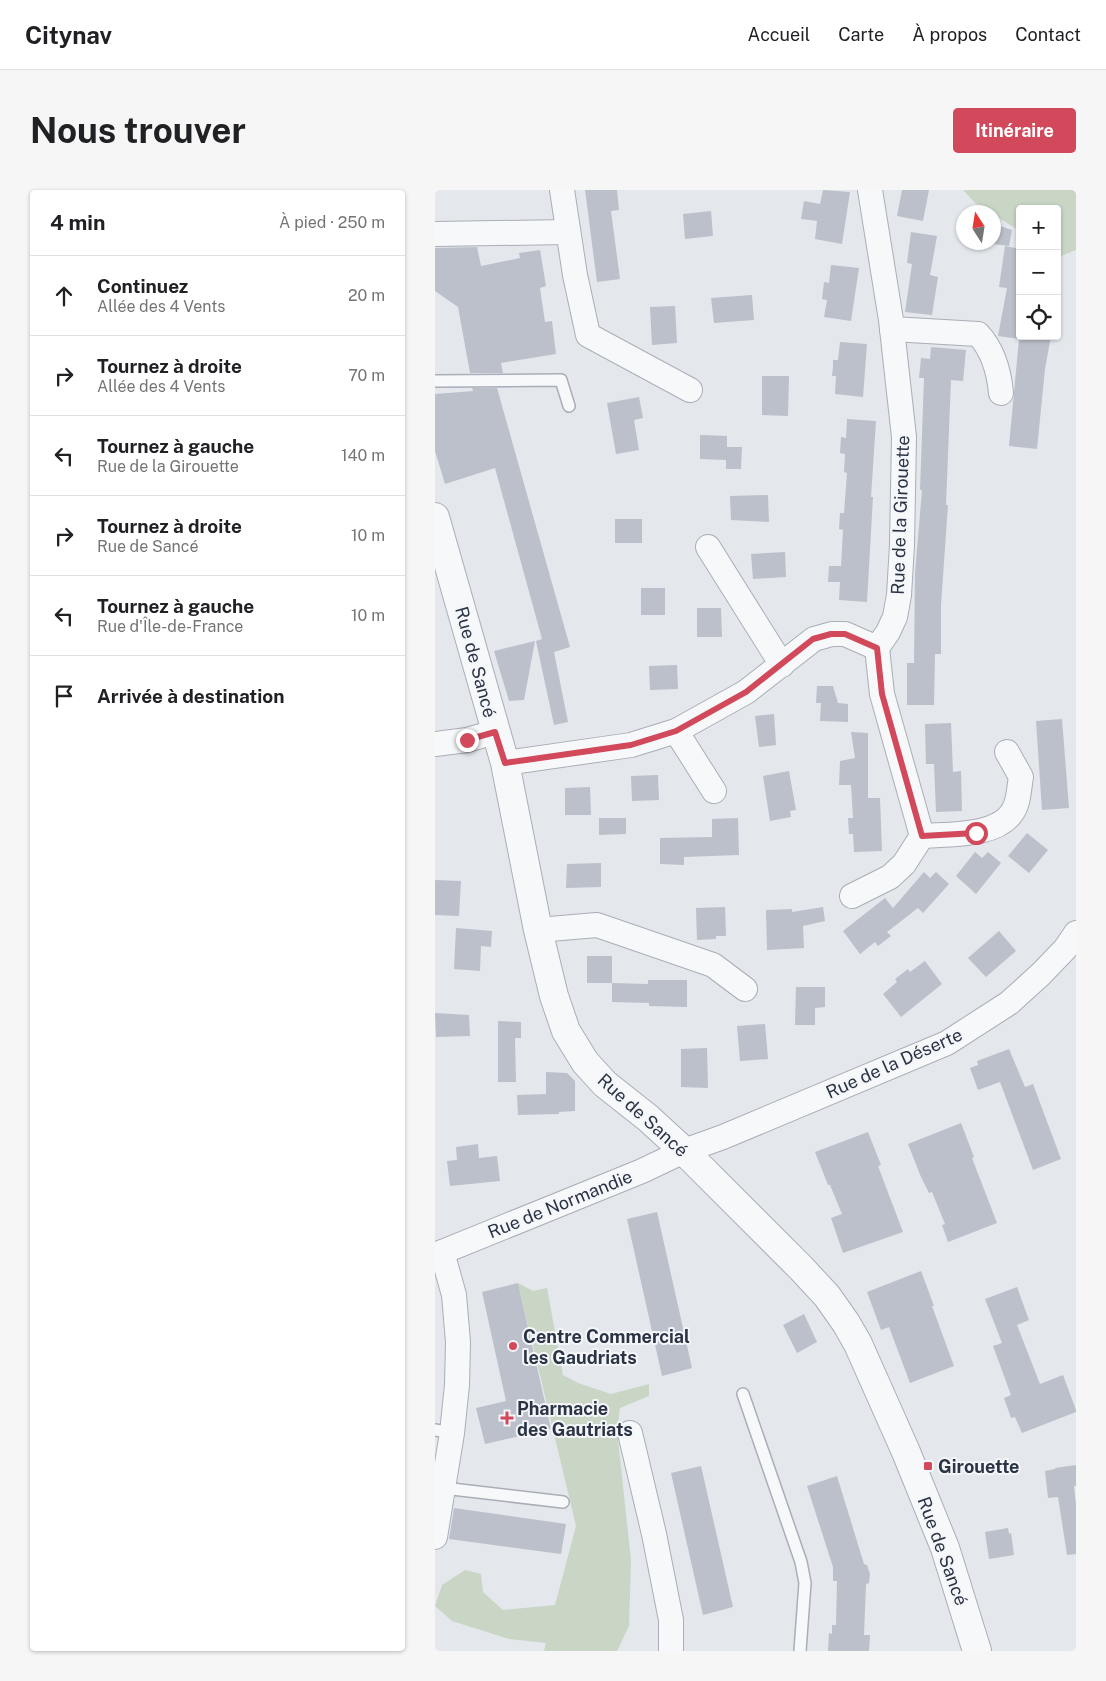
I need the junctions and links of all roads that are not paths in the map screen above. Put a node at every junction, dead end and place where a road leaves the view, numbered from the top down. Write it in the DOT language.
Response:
graph roads {
  1 [pos="562,190"];
  2 [pos="870,190"];
  3 [pos="568,232"];
  4 [pos="435,234"];
  5 [pos="892,329"];
  6 [pos="435,381"];
  7 [pos="690,390"];
  8 [pos="1001,393"];
  9 [pos="569,406"];
  10 [pos="435,517"];
  11 [pos="708,547"];
  12 [pos="877,648"];
  13 [pos="782,665"];
  14 [pos="676,731"];
  15 [pos="495,732"];
  16 [pos="435,744"];
  17 [pos="1007,752"];
  18 [pos="505,763"];
  19 [pos="714,791"];
  20 [pos="922,836"];
  21 [pos="852,896"];
  22 [pos="538,930"];
  23 [pos="1075,938"];
  24 [pos="745,989"];
  25 [pos="684,1151"];
  26 [pos="438,1253"];
  27 [pos="743,1394"];
  28 [pos="444,1431"];
  29 [pos="630,1432"];
  30 [pos="443,1488"];
  31 [pos="563,1502"];
  32 [pos="435,1537"];
  33 [pos="671,1651"];
  34 [pos="800,1651"];
  35 [pos="977,1651"];
  1 -- 3 [label="street"];
  2 -- 5 [label="street, Rue de la Girouette"];
  3 -- 4 [label="street"];
  3 -- 7 [label="street"];
  5 -- 8 [label="street"];
  5 -- 12 [label="street, Rue de la Girouette"];
  6 -- 9 [label="lane"];
  10 -- 15 [label="street, Rue de Sancé"];
  11 -- 13 [label="street"];
  12 -- 13 [label="street"];
  12 -- 20 [label="street"];
  13 -- 14 [label="street"];
  14 -- 18 [label="street"];
  14 -- 19 [label="street"];
  15 -- 16 [label="street"];
  15 -- 18 [label="street, Rue de Sancé"];
  17 -- 20 [label="street"];
  18 -- 22 [label="street, Rue de Sancé"];
  20 -- 21 [label="street"];
  22 -- 24 [label="street"];
  22 -- 25 [label="street, Rue de Sancé"];
  23 -- 25 [label="street, Rue de la Déserte"];
  25 -- 26 [label="street, Rue de Normandie"];
  25 -- 35 [label="street, Rue de Sancé"];
  26 -- 28 [label="street"];
  27 -- 34 [label="lane"];
  28 -- 30 [label="street"];
  29 -- 33 [label="street"];
  30 -- 31 [label="lane"];
  30 -- 32 [label="street"];
}
